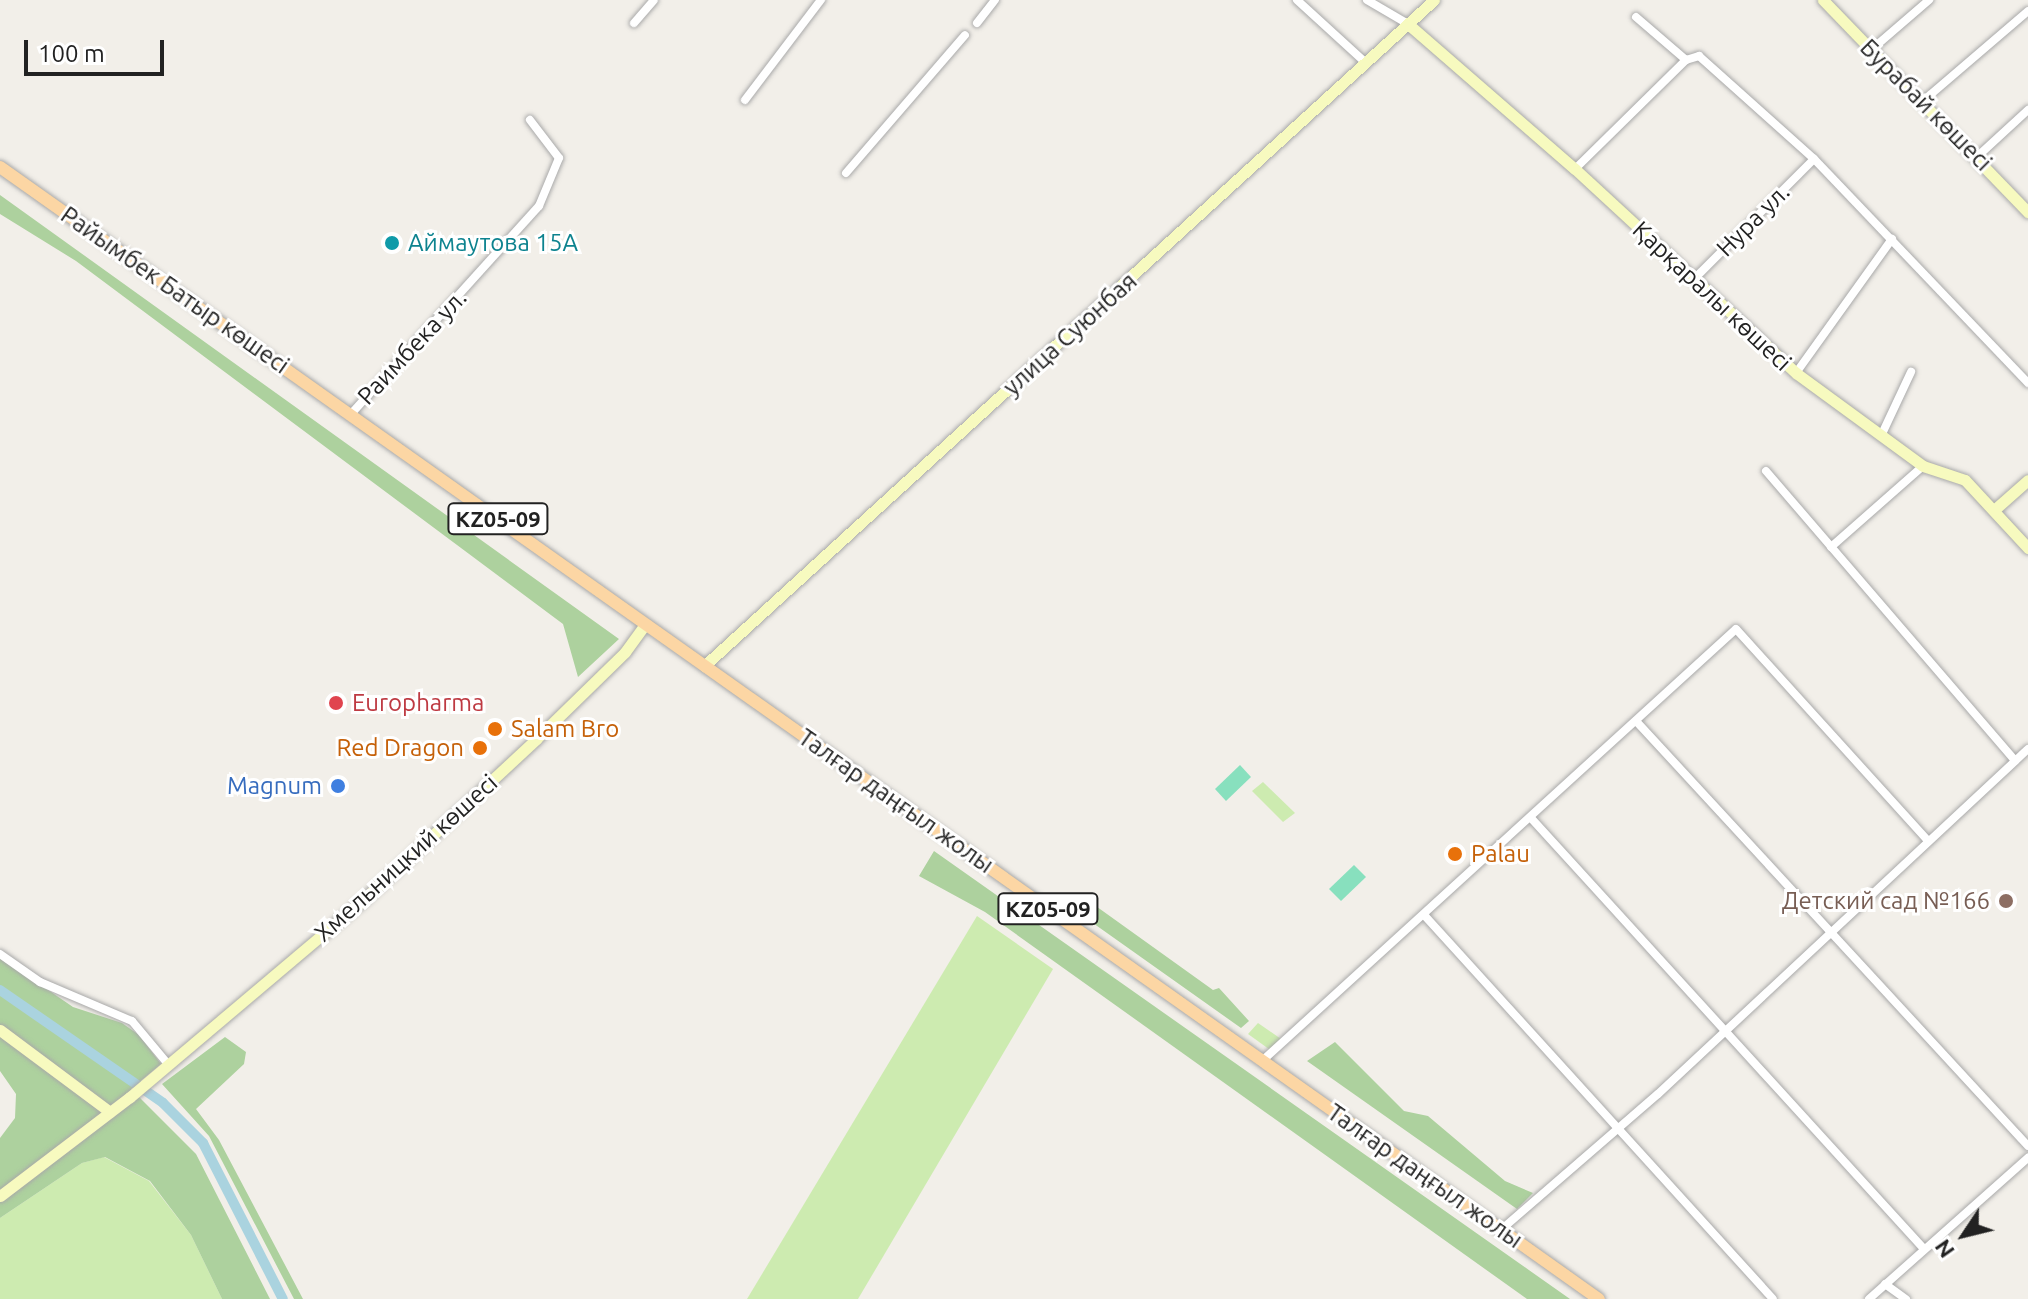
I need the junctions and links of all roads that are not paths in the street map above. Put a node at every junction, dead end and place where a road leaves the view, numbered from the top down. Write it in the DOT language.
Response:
graph roads {
  1 [pos="654,0"];
  2 [pos="821,0"];
  3 [pos="995,0"];
  4 [pos="1297,0"];
  5 [pos="1367,0"];
  6 [pos="1434,0"];
  7 [pos="1823,0"];
  8 [pos="1929,0"];
  9 [pos="2028,11"];
  10 [pos="1636,17"];
  11 [pos="634,23"];
  12 [pos="977,23"];
  13 [pos="1408,24"];
  14 [pos="965,35"];
  15 [pos="1871,50"];
  16 [pos="1686,60"];
  17 [pos="1366,63"];
  18 [pos="745,100"];
  19 [pos="1923,101"];
  20 [pos="2028,110"];
  21 [pos="530,120"];
  22 [pos="1979,155"];
  23 [pos="1814,159"];
  24 [pos="0,167"];
  25 [pos="1575,169"];
  26 [pos="846,173"];
  27 [pos="2028,210"];
  28 [pos="1892,239"];
  29 [pos="1691,281"];
  30 [pos="1911,372"];
  31 [pos="1796,373"];
  32 [pos="2028,383"];
  33 [pos="351,414"];
  34 [pos="1881,436"];
  35 [pos="1923,466"];
  36 [pos="1766,471"];
  37 [pos="2028,480"];
  38 [pos="1994,510"];
  39 [pos="1831,547"];
  40 [pos="2028,548"];
  41 [pos="645,624"];
  42 [pos="704,666"];
  43 [pos="1636,721"];
  44 [pos="2028,749"];
  45 [pos="2015,761"];
  46 [pos="1531,818"];
  47 [pos="1928,841"];
  48 [pos="1425,916"];
  49 [pos="1831,935"];
  50 [pos="0,954"];
  51 [pos="0,1030"];
  52 [pos="1725,1031"];
  53 [pos="1262,1061"];
  54 [pos="168,1064"];
  55 [pos="110,1112"];
  56 [pos="1619,1129"];
  57 [pos="2028,1146"];
  58 [pos="2028,1158"];
  59 [pos="0,1196"];
  60 [pos="1502,1229"];
  61 [pos="1924,1249"];
  62 [pos="1885,1284"];
  63 [pos="1599,1299"];
  64 [pos="1773,1299"];
  65 [pos="1869,1299"];
  66 [pos="1906,1299"];
  1 -- 11 [label="street"];
  2 -- 18 [label="street"];
  3 -- 12 [label="street"];
  4 -- 17 [label="street"];
  5 -- 13 [label="street"];
  6 -- 13 [label="street, улица Суюнбая"];
  7 -- 15 [label="street, Бурабай көшесі"];
  8 -- 15 [label="street"];
  9 -- 19 [label="street"];
  10 -- 16 [label="street"];
  13 -- 17 [label="street, улица Суюнбая"];
  13 -- 25 [label="street, Қарқаралы көшесі"];
  14 -- 26 [label="street"];
  15 -- 19 [label="street, Бурабай көшесі"];
  16 -- 23 [label="street"];
  16 -- 25 [label="street"];
  17 -- 42 [label="street, улица Суюнбая"];
  19 -- 22 [label="street, Бурабай көшесі"];
  20 -- 22 [label="street"];
  21 -- 33 [label="street, Раимбека ул."];
  22 -- 27 [label="street, Бурабай көшесі"];
  23 -- 28 [label="street"];
  23 -- 29 [label="street, Нура ул."];
  24 -- 33 [label="main road, Райымбек Батыр көшесі / KZ05-09"];
  25 -- 29 [label="street, Қарқаралы көшесі"];
  28 -- 31 [label="street"];
  28 -- 32 [label="street"];
  29 -- 31 [label="street, Қарқаралы көшесі"];
  30 -- 34 [label="street"];
  31 -- 34 [label="street, Қарқаралы көшесі"];
  33 -- 41 [label="main road, Талғар даңғыл жолы / KZ05-09"];
  34 -- 35 [label="street, Қарқаралы көшесі"];
  35 -- 38 [label="street, Қарқаралы көшесі"];
  35 -- 39 [label="street"];
  36 -- 39 [label="street"];
  37 -- 38 [label="street"];
  38 -- 40 [label="street, Қарқаралы көшесі"];
  39 -- 45 [label="street"];
  41 -- 42 [label="main road, Талғар даңғыл жолы / KZ05-09"];
  41 -- 54 [label="street, Хмельницкий көшесі"];
  42 -- 53 [label="main road, Талғар даңғыл жолы / KZ05-09"];
  43 -- 46 [label="street"];
  43 -- 47 [label="street"];
  43 -- 49 [label="street"];
  44 -- 45 [label="street"];
  45 -- 47 [label="street"];
  46 -- 48 [label="street"];
  46 -- 52 [label="street"];
  47 -- 49 [label="street"];
  48 -- 53 [label="street"];
  48 -- 56 [label="street"];
  49 -- 52 [label="street"];
  49 -- 57 [label="street"];
  50 -- 54 [label="street"];
  51 -- 55 [label="street"];
  52 -- 56 [label="street"];
  52 -- 61 [label="street"];
  53 -- 60 [label="main road, Талғар даңғыл жолы / KZ05-09"];
  54 -- 55 [label="street, Хмельницкий көшесі"];
  55 -- 59 [label="street"];
  56 -- 60 [label="street"];
  56 -- 64 [label="street"];
  58 -- 61 [label="street"];
  60 -- 63 [label="main road, Талғар даңғыл жолы / KZ05-09"];
  61 -- 62 [label="street"];
  62 -- 65 [label="street"];
  62 -- 66 [label="street"];
}
